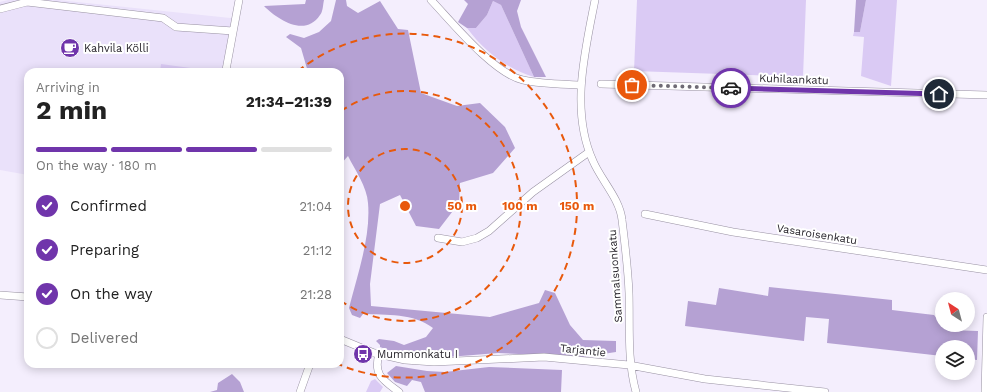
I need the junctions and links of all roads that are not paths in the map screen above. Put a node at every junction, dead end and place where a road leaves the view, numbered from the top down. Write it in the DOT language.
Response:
graph roads {
  1 [pos="239,0"];
  2 [pos="431,0"];
  3 [pos="595,0"];
  4 [pos="0,9"];
  5 [pos="233,31"];
  6 [pos="226,68"];
  7 [pos="601,84"];
  8 [pos="581,85"];
  9 [pos="987,95"];
  10 [pos="589,152"];
  11 [pos="645,214"];
  12 [pos="438,238"];
  13 [pos="987,270"];
  14 [pos="0,295"];
  15 [pos="24,297"];
  16 [pos="987,317"];
  17 [pos="344,341"];
  18 [pos="379,354"];
  19 [pos="629,365"];
  20 [pos="309,368"];
  21 [pos="300,392"];
  22 [pos="398,392"];
  23 [pos="636,392"];
  24 [pos="825,392"];
  25 [pos="985,392"];
  1 -- 5 [label="street"];
  2 -- 8 [label="street"];
  3 -- 8 [label="street, Sammalsuonkatu"];
  4 -- 5 [label="street"];
  5 -- 6 [label="street"];
  7 -- 9 [label="street, Kuhilaankatu"];
  8 -- 10 [label="street, Sammalsuonkatu"];
  10 -- 12 [label="street"];
  10 -- 19 [label="street, Sammalsuonkatu"];
  11 -- 13 [label="street, Vasaroisenkatu"];
  14 -- 15 [label="street"];
  16 -- 25 [label="street"];
  17 -- 18 [label="street, Tarjantie"];
  18 -- 19 [label="street, Tarjantie"];
  18 -- 22 [label="street"];
  19 -- 23 [label="street, Sammalsuonkatu"];
  19 -- 24 [label="street, Tarjantie"];
  20 -- 21 [label="street"];
}
